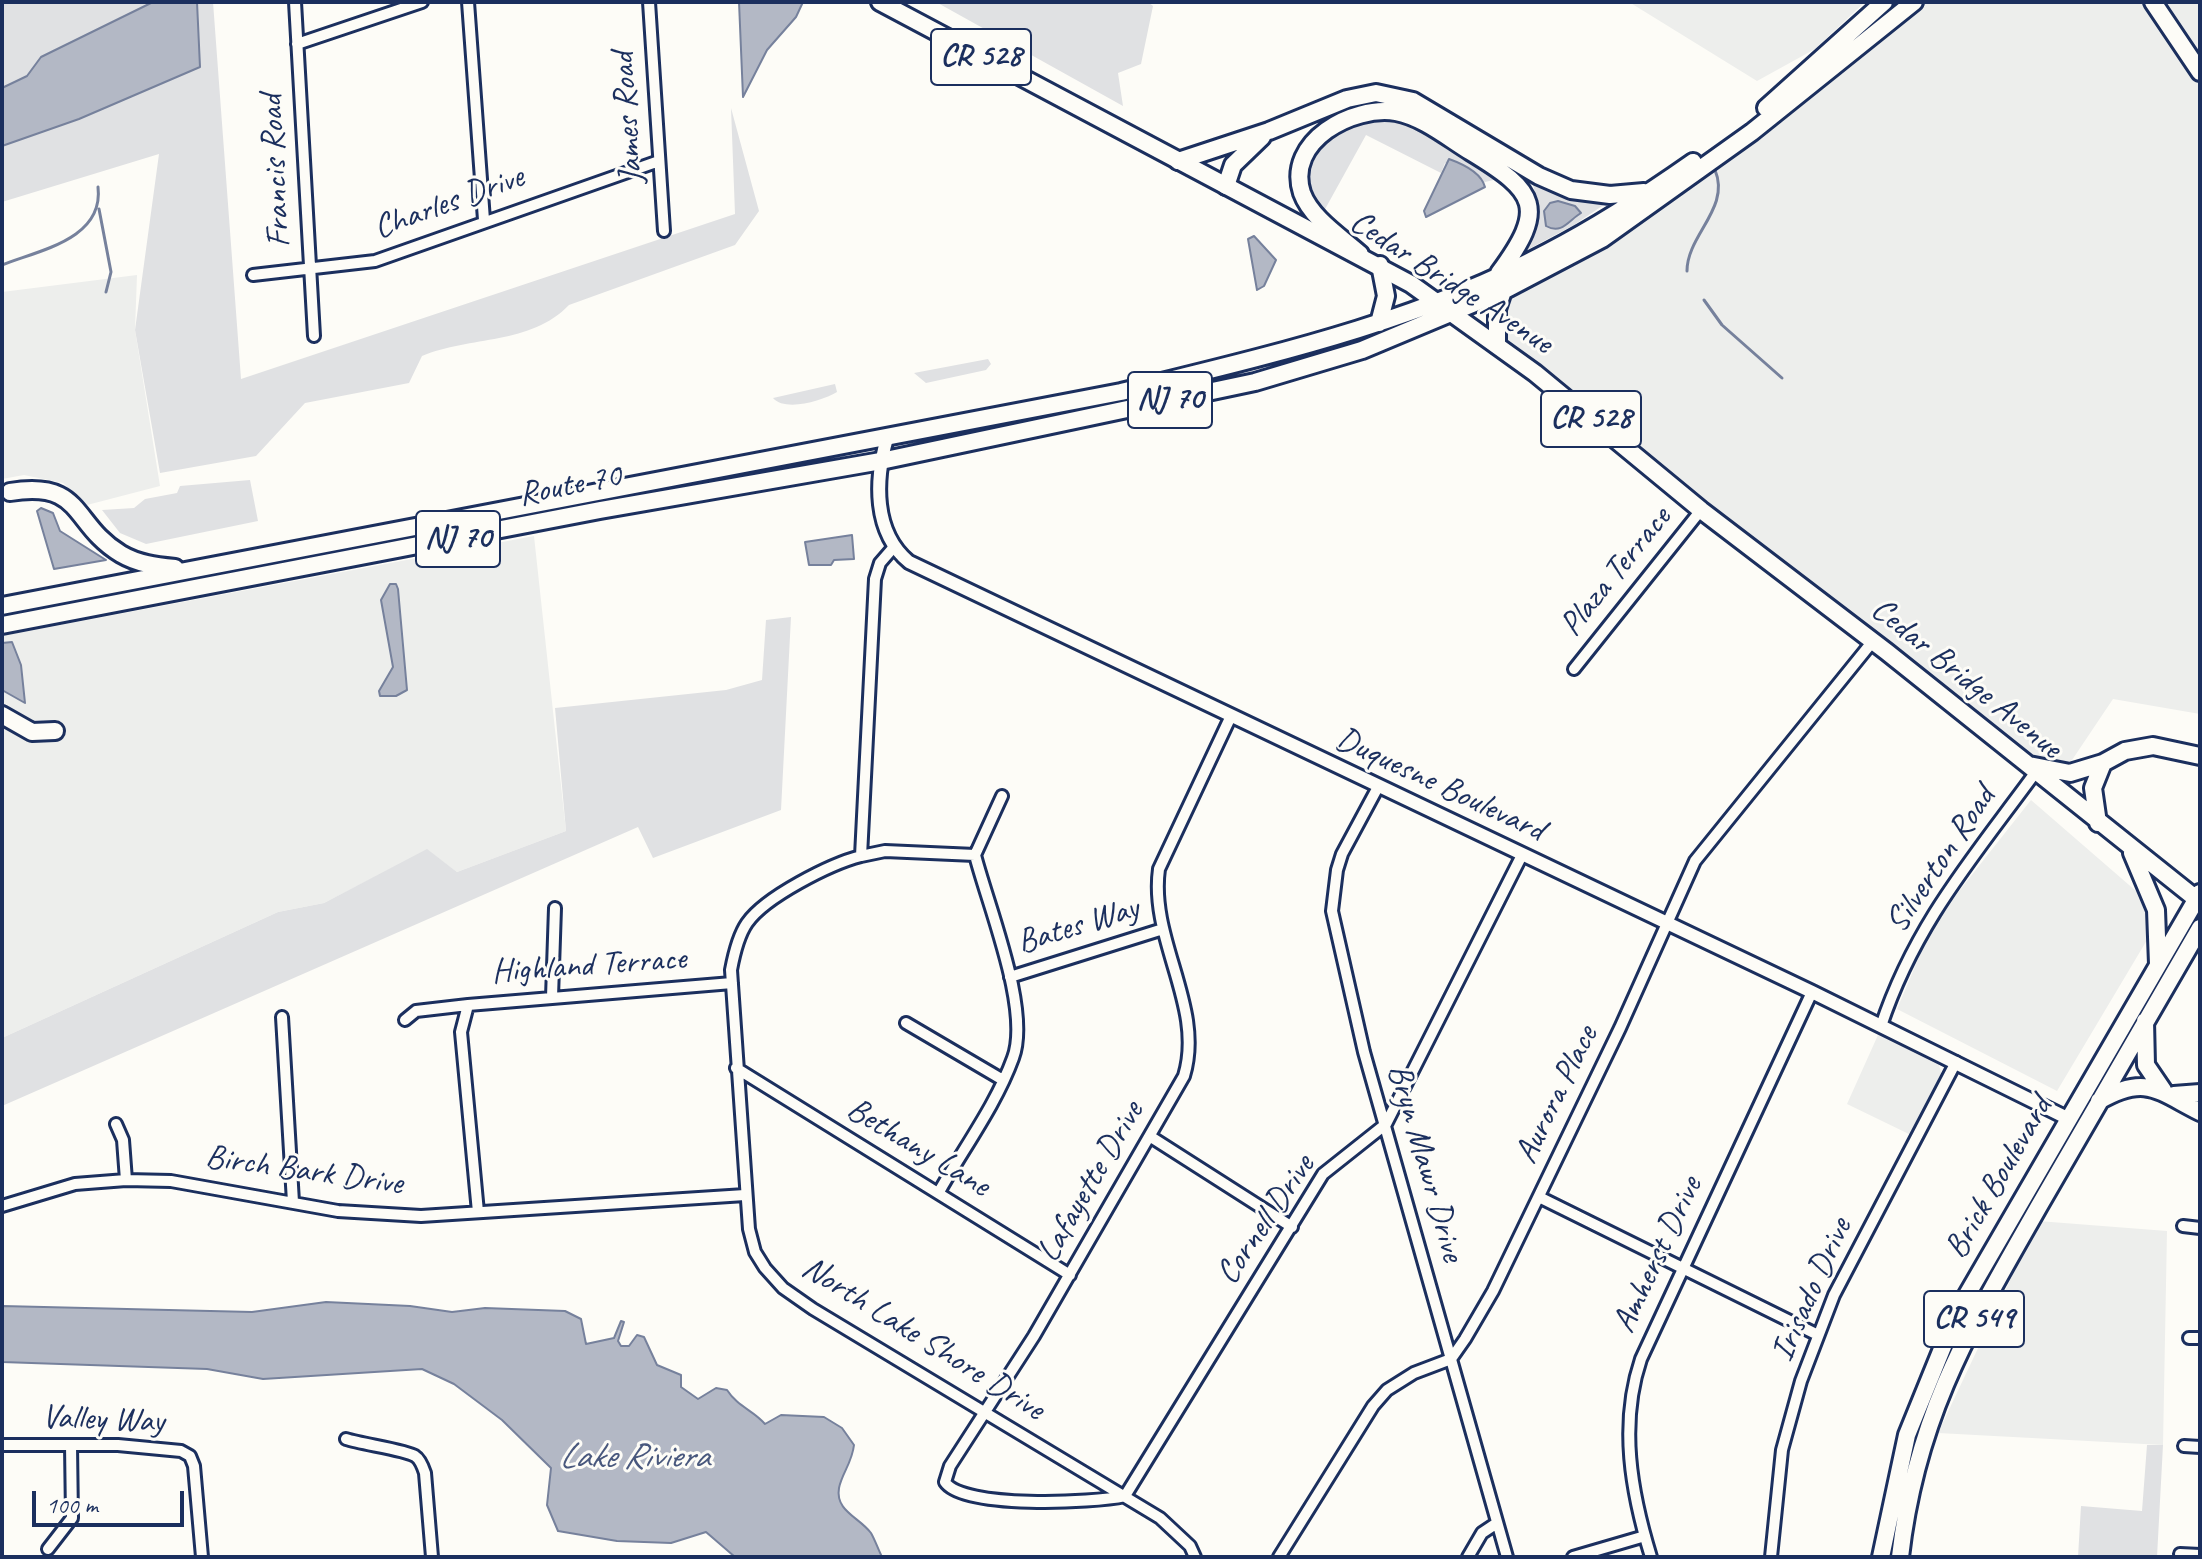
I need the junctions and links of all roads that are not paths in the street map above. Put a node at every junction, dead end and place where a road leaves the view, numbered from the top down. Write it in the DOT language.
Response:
graph roads {
  1 [pos="295,2"];
  2 [pos="422,2"];
  3 [pos="468,2"];
  4 [pos="649,2"];
  5 [pos="880,2"];
  6 [pos="1884,2"];
  7 [pos="1914,2"];
  8 [pos="2153,2"];
  9 [pos="297,44"];
  10 [pos="2200,72"];
  11 [pos="1269,131"];
  12 [pos="659,161"];
  13 [pos="1178,161"];
  14 [pos="1226,186"];
  15 [pos="1650,192"];
  16 [pos="484,220"];
  17 [pos="664,231"];
  18 [pos="1360,254"];
  19 [pos="1380,265"];
  20 [pos="310,268"];
  21 [pos="253,275"];
  22 [pos="1500,284"];
  23 [pos="1435,301"];
  24 [pos="1452,313"];
  25 [pos="1379,323"];
  26 [pos="314,336"];
  27 [pos="1497,345"];
  28 [pos="887,438"];
  29 [pos="881,461"];
  30 [pos="10,492"];
  31 [pos="1701,510"];
  32 [pos="893,548"];
  33 [pos="192,570"];
  34 [pos="2,606"];
  35 [pos="2,625"];
  36 [pos="1873,641"];
  37 [pos="1574,669"];
  38 [pos="2,715"];
  39 [pos="1231,716"];
  40 [pos="55,731"];
  41 [pos="2200,756"];
  42 [pos="2103,763"];
  43 [pos="2029,768"];
  44 [pos="1378,787"];
  45 [pos="1002,796"];
  46 [pos="2098,823"];
  47 [pos="2129,848"];
  48 [pos="975,855"];
  49 [pos="1522,855"];
  50 [pos="861,856"];
  51 [pos="2199,898"];
  52 [pos="555,908"];
  53 [pos="1665,922"];
  54 [pos="2200,928"];
  55 [pos="1163,929"];
  56 [pos="2158,964"];
  57 [pos="1010,977"];
  58 [pos="732,983"];
  59 [pos="1812,992"];
  60 [pos="552,997"];
  61 [pos="468,1005"];
  62 [pos="282,1017"];
  63 [pos="405,1020"];
  64 [pos="2145,1021"];
  65 [pos="906,1023"];
  66 [pos="1881,1026"];
  67 [pos="1956,1062"];
  68 [pos="736,1068"];
  69 [pos="1003,1080"];
  70 [pos="2168,1092"];
  71 [pos="2200,1093"];
  72 [pos="2098,1102"];
  73 [pos="2200,1112"];
  74 [pos="2067,1118"];
  75 [pos="116,1124"];
  76 [pos="1386,1124"];
  77 [pos="1151,1137"];
  78 [pos="126,1180"];
  79 [pos="939,1192"];
  80 [pos="745,1195"];
  81 [pos="1539,1197"];
  82 [pos="293,1202"];
  83 [pos="2,1206"];
  84 [pos="478,1212"];
  85 [pos="2183,1226"];
  86 [pos="1292,1227"];
  87 [pos="2200,1228"];
  88 [pos="1684,1268"];
  89 [pos="1070,1275"];
  90 [pos="1818,1335"];
  91 [pos="1451,1359"];
  92 [pos="985,1412"];
  93 [pos="346,1439"];
  94 [pos="2,1445"];
  95 [pos="71,1445"];
  96 [pos="2184,1446"];
  97 [pos="2200,1447"];
  98 [pos="1125,1496"];
  99 [pos="1497,1523"];
  100 [pos="1645,1536"];
  101 [pos="48,1549"];
  102 [pos="2180,1554"];
  103 [pos="2200,1555"];
  104 [pos="202,1557"];
  105 [pos="432,1557"];
  106 [pos="1195,1557"];
  107 [pos="1279,1557"];
  108 [pos="1468,1557"];
  109 [pos="1507,1557"];
  110 [pos="1573,1557"];
  111 [pos="1651,1557"];
  112 [pos="1771,1557"];
  113 [pos="1881,1557"];
  114 [pos="1900,1557"];
  1 -- 9 [label="street, Francis Road"];
  2 -- 9 [label="street"];
  3 -- 16 [label="street"];
  4 -- 12 [label="street, James Road"];
  5 -- 13 [label="main road, Cedar Bridge Avenue / CR 528"];
  6 -- 15 [label="main road, NJ 70"];
  7 -- 22 [label="main road, NJ 70"];
  8 -- 10 [label="main road"];
  9 -- 20 [label="street, Francis Road"];
  11 -- 13 [label="main road"];
  11 -- 14 [label="main road"];
  11 -- 15 [label="main road"];
  12 -- 16 [label="street, Charles Drive"];
  12 -- 17 [label="street, James Road"];
  13 -- 14 [label="main road, Cedar Bridge Avenue / CR 528"];
  14 -- 18 [label="main road, Cedar Bridge Avenue / CR 528"];
  15 -- 22 [label="main road, NJ 70"];
  16 -- 20 [label="street, Charles Drive"];
  18 -- 19 [label="main road, Cedar Bridge Avenue / CR 528"];
  18 -- 22 [label="main road"];
  19 -- 23 [label="main road, Cedar Bridge Avenue / CR 528"];
  19 -- 25 [label="main road"];
  20 -- 21 [label="street, Charles Drive"];
  20 -- 26 [label="street, Francis Road"];
  22 -- 23 [label="main road, NJ 70"];
  22 -- 24 [label="main road, NJ 70"];
  22 -- 27 [label="main road"];
  23 -- 24 [label="main road, Cedar Bridge Avenue / CR 528"];
  23 -- 25 [label="main road, NJ 70"];
  24 -- 27 [label="main road, Cedar Bridge Avenue / CR 528"];
  24 -- 29 [label="main road, NJ 70"];
  25 -- 28 [label="main road, NJ 70"];
  27 -- 31 [label="main road, Cedar Bridge Avenue / CR 528"];
  28 -- 29 [label="street"];
  28 -- 33 [label="main road, Route 70 / NJ 70"];
  29 -- 32 [label="street"];
  29 -- 35 [label="main road, Route 70 / NJ 70"];
  30 -- 33 [label="main road"];
  31 -- 36 [label="main road, Cedar Bridge Avenue / CR 528"];
  31 -- 37 [label="street, Plaza Terrace"];
  32 -- 39 [label="street, Duquesne Boulevard"];
  32 -- 50 [label="street"];
  33 -- 34 [label="main road, NJ 70"];
  36 -- 43 [label="main road, Cedar Bridge Avenue / CR 528"];
  36 -- 53 [label="street, Aurora Place"];
  38 -- 40 [label="main road"];
  39 -- 44 [label="street, Duquesne Boulevard"];
  39 -- 55 [label="street, Lafayette Drive"];
  41 -- 42 [label="main road"];
  42 -- 43 [label="main road"];
  42 -- 46 [label="main road"];
  43 -- 46 [label="main road, Cedar Bridge Avenue / CR 528"];
  43 -- 66 [label="street, Silverton Road"];
  44 -- 49 [label="street, Duquesne Boulevard"];
  44 -- 76 [label="street, Bryn Mawr Drive"];
  45 -- 48 [label="street"];
  46 -- 47 [label="main road, Cedar Bridge Avenue / CR 528"];
  47 -- 51 [label="main road, Cedar Bridge Avenue / CR 528"];
  47 -- 56 [label="main road"];
  48 -- 50 [label="street, North Lake Shore Drive"];
  48 -- 57 [label="street"];
  49 -- 53 [label="street, Duquesne Boulevard"];
  49 -- 76 [label="street, Cornell Drive"];
  50 -- 58 [label="street, North Lake Shore Drive"];
  51 -- 56 [label="main road, Brick Boulevard / CR 549"];
  52 -- 60 [label="street"];
  53 -- 59 [label="street, Duquesne Boulevard"];
  53 -- 81 [label="street, Aurora Place"];
  54 -- 64 [label="main road, Brick Boulevard / CR 549"];
  55 -- 57 [label="street, Bates Way"];
  55 -- 77 [label="street, Lafayette Drive"];
  56 -- 74 [label="main road, Brick Boulevard / CR 549"];
  57 -- 69 [label="street"];
  58 -- 60 [label="street, Highland Terrace"];
  58 -- 68 [label="street, North Lake Shore Drive"];
  59 -- 66 [label="street, Duquesne Boulevard"];
  59 -- 88 [label="street, Amherst Drive"];
  60 -- 61 [label="street, Highland Terrace"];
  61 -- 63 [label="street"];
  61 -- 84 [label="street, Highland Terrace"];
  62 -- 82 [label="street"];
  64 -- 70 [label="main road"];
  64 -- 72 [label="main road, Brick Boulevard / CR 549"];
  65 -- 69 [label="street"];
  66 -- 67 [label="street, Duquesne Boulevard"];
  67 -- 74 [label="street, Duquesne Boulevard"];
  67 -- 90 [label="street, Irisado Drive"];
  68 -- 79 [label="street, Bethany Lane"];
  68 -- 80 [label="street, North Lake Shore Drive"];
  69 -- 79 [label="street"];
  70 -- 71 [label="main road"];
  70 -- 72 [label="main road"];
  70 -- 73 [label="main road"];
  72 -- 114 [label="main road, Brick Boulevard / CR 549"];
  74 -- 113 [label="main road, Brick Boulevard / CR 549"];
  75 -- 78 [label="street"];
  76 -- 86 [label="street, Cornell Drive"];
  76 -- 91 [label="street, Bryn Mawr Drive"];
  77 -- 86 [label="street"];
  77 -- 89 [label="street, Lafayette Drive"];
  78 -- 82 [label="street, Birch Bark Drive"];
  78 -- 83 [label="street, Birch Bark Drive"];
  79 -- 89 [label="street, Bethany Lane"];
  80 -- 84 [label="street, Birch Bark Drive"];
  80 -- 92 [label="street, North Lake Shore Drive"];
  81 -- 88 [label="street"];
  81 -- 91 [label="street, Aurora Place"];
  82 -- 84 [label="street, Birch Bark Drive"];
  85 -- 87 [label="street"];
  86 -- 98 [label="street, Cornell Drive"];
  88 -- 90 [label="street"];
  88 -- 100 [label="street, Amherst Drive"];
  89 -- 92 [label="street, Lafayette Drive"];
  90 -- 112 [label="street, Irisado Drive"];
  91 -- 99 [label="street, Bryn Mawr Drive"];
  91 -- 107 [label="street"];
  92 -- 98 [label="street, North Lake Shore Drive"];
  92 -- 98 [label="street, Lafayette Drive"];
  93 -- 105 [label="street"];
  94 -- 95 [label="street, Valley Way"];
  95 -- 101 [label="street"];
  95 -- 104 [label="street, Valley Way"];
  96 -- 97 [label="street"];
  98 -- 106 [label="street, North Lake Shore Drive"];
  99 -- 108 [label="street"];
  99 -- 109 [label="street, Bryn Mawr Drive"];
  100 -- 110 [label="street"];
  100 -- 111 [label="street, Amherst Drive"];
  102 -- 103 [label="street"];
}
